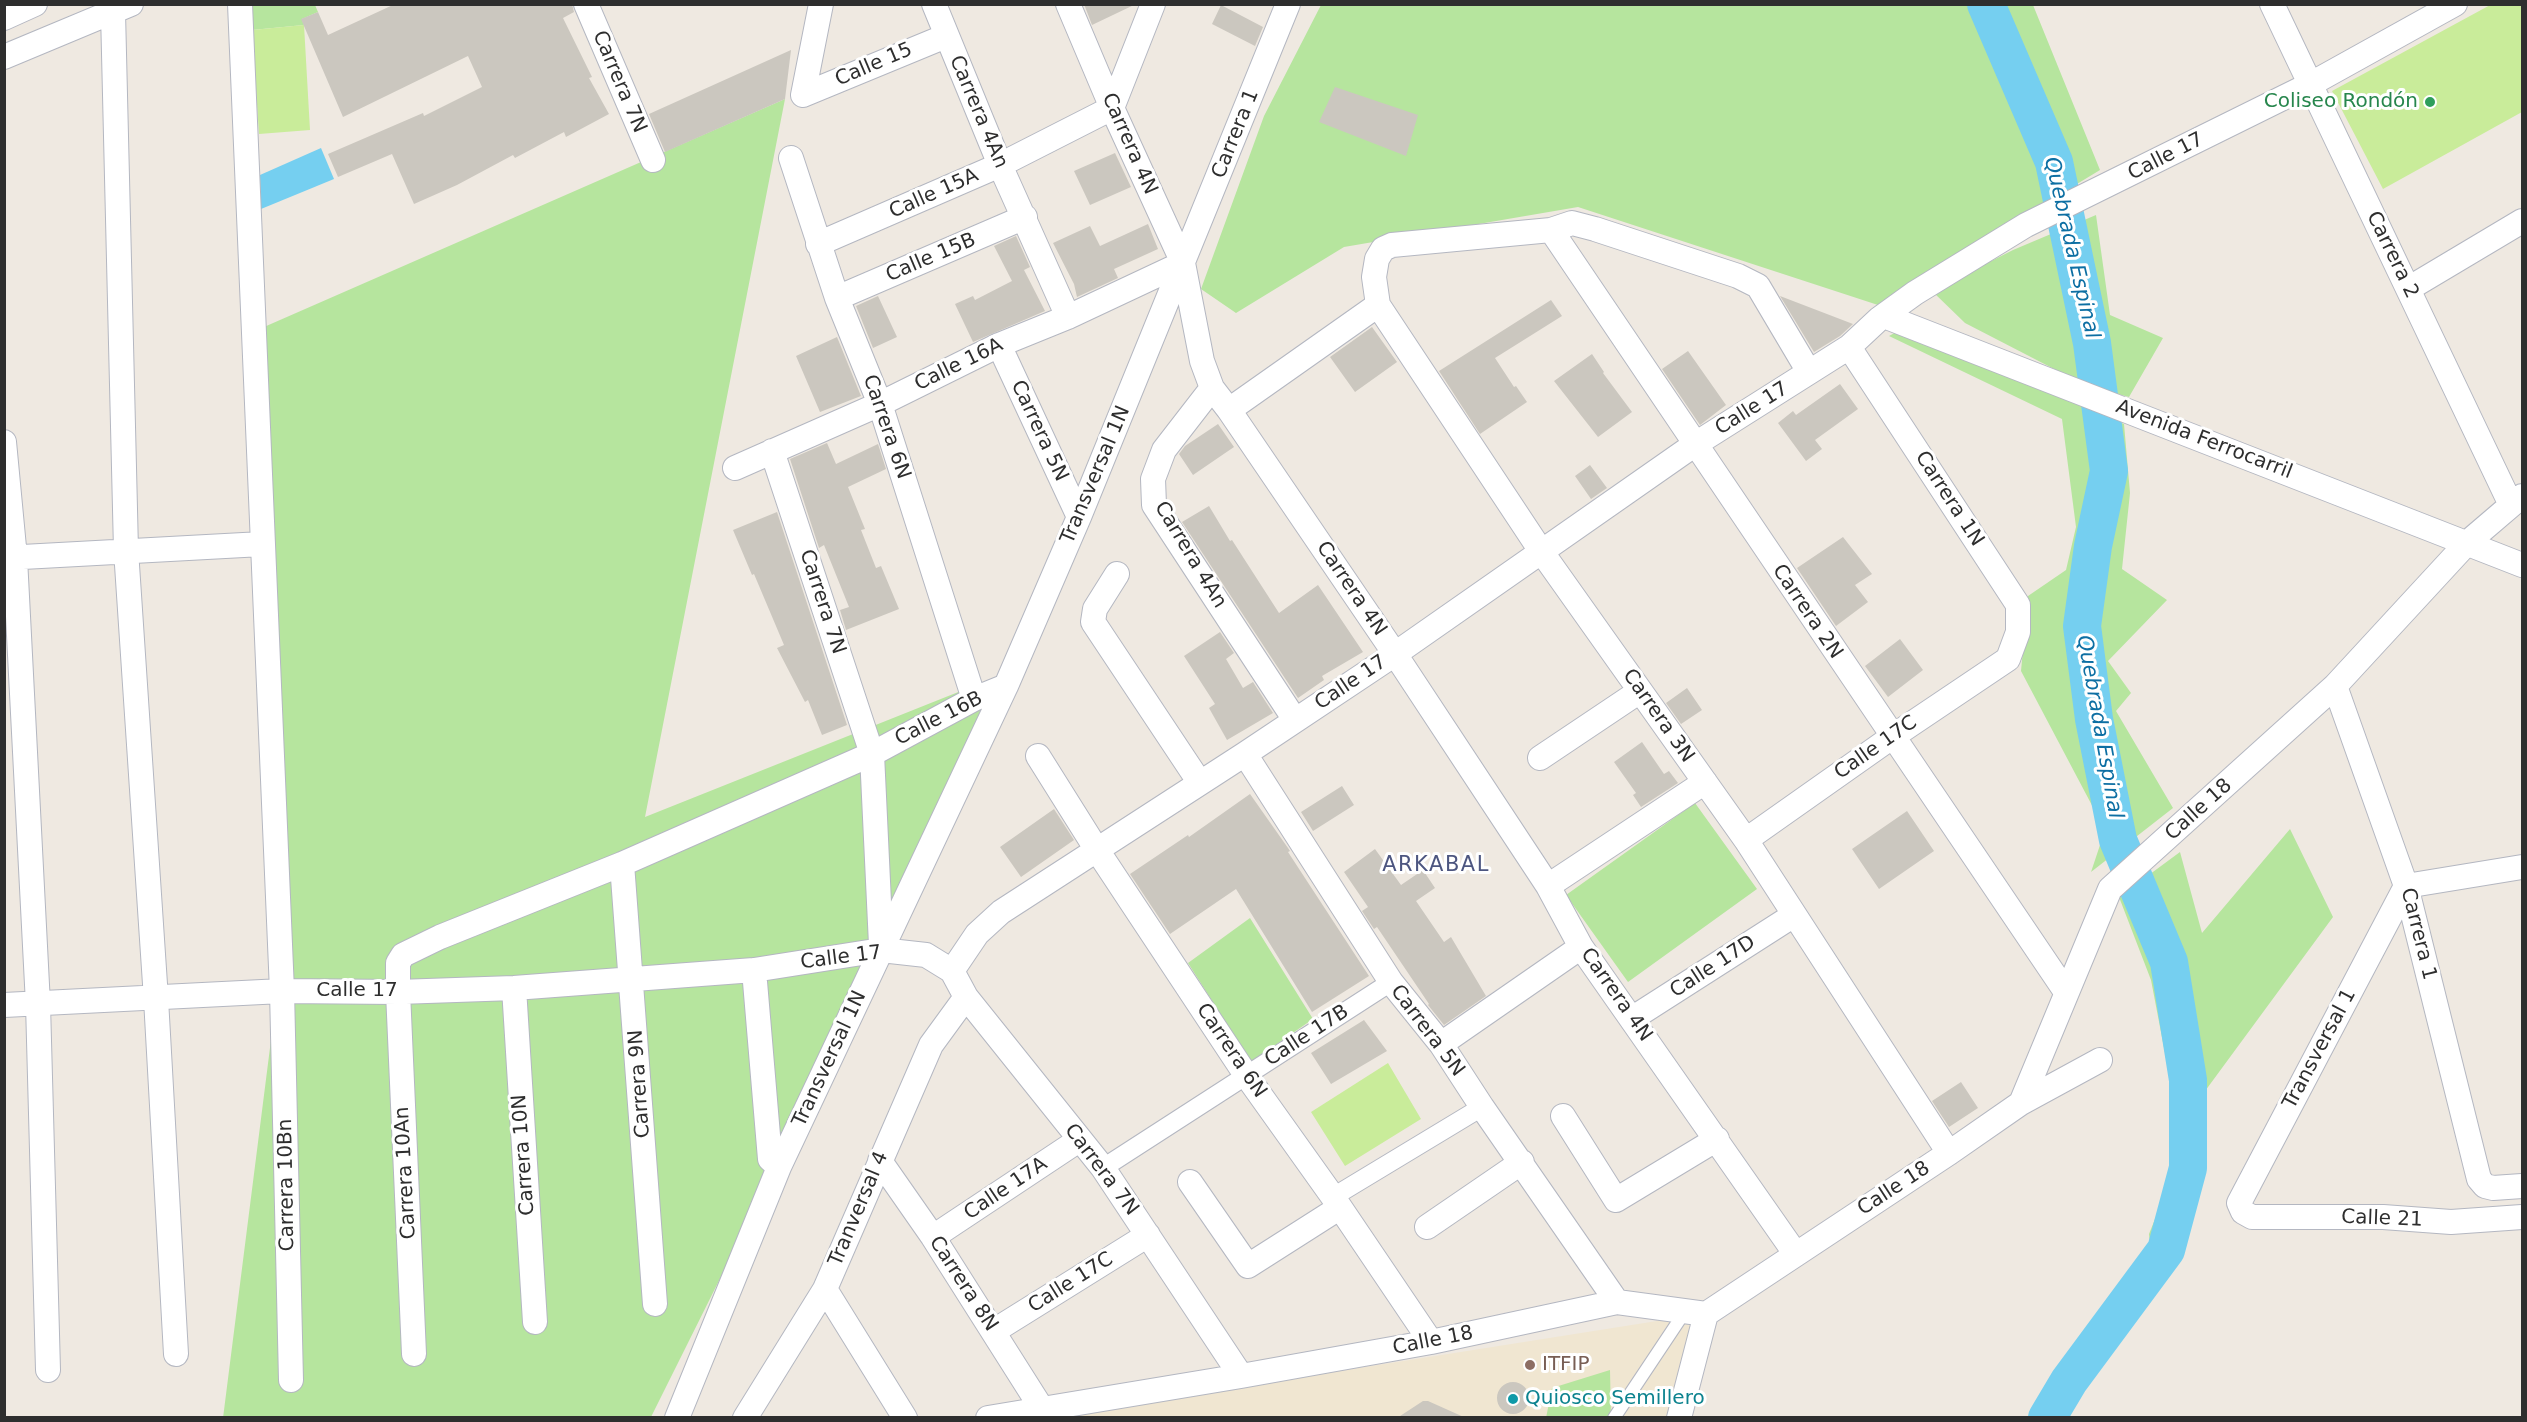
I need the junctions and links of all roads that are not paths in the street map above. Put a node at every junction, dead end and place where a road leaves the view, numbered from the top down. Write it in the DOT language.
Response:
graph roads {
  1 [pos="35,4"];
  2 [pos="240,4"];
  3 [pos="586,4"];
  4 [pos="821,4"];
  5 [pos="934,4"];
  6 [pos="1068,4"];
  7 [pos="1153,4"];
  8 [pos="1288,4"];
  9 [pos="2272,4"];
  10 [pos="2455,4"];
  11 [pos="117,7"];
  12 [pos="4,18"];
  13 [pos="946,36"];
  14 [pos="4,57"];
  15 [pos="2309,85"];
  16 [pos="1112,108"];
  17 [pos="791,158"];
  18 [pos="652,160"];
  19 [pos="1000,165"];
  20 [pos="1025,218"];
  21 [pos="2523,221"];
  22 [pos="1551,230"];
  23 [pos="818,244"];
  24 [pos="1183,263"];
  25 [pos="2408,288"];
  26 [pos="837,298"];
  27 [pos="1378,305"];
  28 [pos="1884,316"];
  29 [pos="1068,317"];
  30 [pos="999,345"];
  31 [pos="1849,347"];
  32 [pos="1809,372"];
  33 [pos="1212,388"];
  34 [pos="880,404"];
  35 [pos="1229,410"];
  36 [pos="4,442"];
  37 [pos="1694,445"];
  38 [pos="772,451"];
  39 [pos="735,468"];
  40 [pos="2517,501"];
  41 [pos="1079,517"];
  42 [pos="2467,543"];
  43 [pos="262,544"];
  44 [pos="126,550"];
  45 [pos="1541,551"];
  46 [pos="10,558"];
  47 [pos="2523,565"];
  48 [pos="1117,574"];
  49 [pos="1395,654"];
  50 [pos="2008,659"];
  51 [pos="1006,686"];
  52 [pos="2335,686"];
  53 [pos="1640,690"];
  54 [pos="975,699"];
  55 [pos="1295,720"];
  56 [pos="1892,737"];
  57 [pos="872,754"];
  58 [pos="1245,754"];
  59 [pos="1038,756"];
  60 [pos="1540,758"];
  61 [pos="1705,782"];
  62 [pos="1200,783"];
  63 [pos="1746,840"];
  64 [pos="1097,850"];
  65 [pos="622,864"];
  66 [pos="2523,867"];
  67 [pos="1548,886"];
  68 [pos="2406,886"];
  69 [pos="1794,915"];
  70 [pos="1581,947"];
  71 [pos="881,950"];
  72 [pos="754,970"];
  73 [pos="952,971"];
  74 [pos="632,979"];
  75 [pos="1391,982"];
  76 [pos="514,988"];
  77 [pos="282,991"];
  78 [pos="398,992"];
  79 [pos="2066,992"];
  80 [pos="966,998"];
  81 [pos="156,999"];
  82 [pos="38,1004"];
  83 [pos="4,1005"];
  84 [pos="1633,1018"];
  85 [pos="1441,1044"];
  86 [pos="2100,1060"];
  87 [pos="1246,1075"];
  88 [pos="2021,1103"];
  89 [pos="1482,1107"];
  90 [pos="1563,1116"];
  91 [pos="1716,1139"];
  92 [pos="1079,1140"];
  93 [pos="1949,1153"];
  94 [pos="880,1161"];
  95 [pos="1522,1162"];
  96 [pos="779,1167"];
  97 [pos="1103,1168"];
  98 [pos="1190,1182"];
  99 [pos="2523,1186"];
  100 [pos="1336,1202"];
  101 [pos="2243,1212"];
  102 [pos="2523,1217"];
  103 [pos="1428,1227"];
  104 [pos="1148,1235"];
  105 [pos="933,1237"];
  106 [pos="1795,1253"];
  107 [pos="825,1289"];
  108 [pos="1617,1302"];
  109 [pos="655,1304"];
  110 [pos="1696,1312"];
  111 [pos="535,1322"];
  112 [pos="994,1331"];
  113 [pos="1431,1342"];
  114 [pos="176,1354"];
  115 [pos="414,1354"];
  116 [pos="48,1370"];
  117 [pos="1241,1376"];
  118 [pos="291,1380"];
  119 [pos="1042,1409"];
  120 [pos="677,1418"];
  121 [pos="745,1418"];
  122 [pos="905,1418"];
  123 [pos="988,1418"];
  124 [pos="1614,1418"];
  125 [pos="1679,1418"];
  1 -- 12 [label="street"];
  2 -- 43 [label="street, Carrera 10Bn"];
  3 -- 18 [label="street, Carrera 7N"];
  4 -- 13 [label="street, Calle 15"];
  5 -- 13 [label="street, Carrera 4An"];
  6 -- 16 [label="street, Carrera 4N"];
  7 -- 16 [label="street"];
  8 -- 24 [label="street, Carrera 1"];
  9 -- 15 [label="street, Carrera 2"];
  10 -- 15 [label="street, Calle 17"];
  11 -- 14 [label="street"];
  11 -- 44 [label="street"];
  13 -- 19 [label="street, Carrera 4An"];
  15 -- 25 [label="street, Carrera 2"];
  15 -- 28 [label="street, Calle 17"];
  16 -- 19 [label="street, Calle 15A"];
  16 -- 24 [label="street, Carrera 4N"];
  17 -- 23 [label="street, Carrera 6N"];
  19 -- 20 [label="street, Carrera 4An"];
  19 -- 23 [label="street, Calle 15A"];
  20 -- 26 [label="street, Calle 15B"];
  20 -- 29 [label="street, Carrera 4An"];
  21 -- 25 [label="street"];
  22 -- 27 [label="street, Carrera 3N"];
  22 -- 32 [label="street"];
  22 -- 37 [label="street, Carrera 2N"];
  23 -- 26 [label="street, Carrera 6N"];
  24 -- 29 [label="street, Calle 16A"];
  24 -- 33 [label="street, Carrera 4N"];
  24 -- 41 [label="street, Transversal 1N"];
  25 -- 40 [label="street, Carrera 2"];
  26 -- 34 [label="street, Carrera 6N"];
  27 -- 35 [label="street"];
  27 -- 45 [label="street, Carrera 3N"];
  28 -- 31 [label="street, Calle 17"];
  28 -- 42 [label="street, Avenida Ferrocarril"];
  29 -- 30 [label="street, Calle 16A"];
  30 -- 34 [label="street, Calle 16A"];
  30 -- 41 [label="street, Carrera 5N"];
  31 -- 32 [label="street, Calle 17"];
  31 -- 50 [label="street, Carrera 1N"];
  32 -- 37 [label="street, Calle 17"];
  33 -- 35 [label="street, Carrera 4N"];
  33 -- 55 [label="street, Carrera 4An"];
  34 -- 38 [label="street, Calle 16A"];
  34 -- 54 [label="street, Carrera 6N"];
  35 -- 49 [label="street, Carrera 4N"];
  36 -- 46 [label="street"];
  37 -- 45 [label="street, Calle 17"];
  37 -- 56 [label="street, Carrera 2N"];
  38 -- 39 [label="street, Calle 16A"];
  38 -- 57 [label="street, Carrera 7N"];
  40 -- 42 [label="street, Calle 18"];
  41 -- 51 [label="street, Transversal 1N"];
  42 -- 47 [label="street, Avenida Ferrocarril"];
  42 -- 52 [label="street, Calle 18"];
  43 -- 44 [label="street"];
  43 -- 77 [label="street, Carrera 10Bn"];
  44 -- 46 [label="street"];
  44 -- 81 [label="street"];
  45 -- 49 [label="street, Calle 17"];
  45 -- 53 [label="street, Carrera 3N"];
  46 -- 82 [label="street"];
  48 -- 62 [label="street"];
  49 -- 55 [label="street, Calle 17"];
  49 -- 67 [label="street, Carrera 4N"];
  50 -- 56 [label="street, Calle 17C"];
  51 -- 54 [label="street, Calle 16B"];
  51 -- 71 [label="street, Transversal 1N"];
  52 -- 68 [label="street, Carrera 1"];
  52 -- 79 [label="street, Calle 18"];
  53 -- 60 [label="street"];
  53 -- 61 [label="street, Carrera 3N"];
  54 -- 57 [label="street, Calle 16B"];
  55 -- 58 [label="street, Calle 17"];
  56 -- 63 [label="street, Calle 17C"];
  56 -- 79 [label="street, Carrera 2N"];
  57 -- 65 [label="street, Calle 16B"];
  57 -- 71 [label="street, Carrera 7N"];
  58 -- 62 [label="street, Calle 17"];
  58 -- 75 [label="street, Carrera 5N"];
  59 -- 64 [label="street, Carrera 6N"];
  61 -- 63 [label="street, Carrera 3N"];
  61 -- 67 [label="street"];
  62 -- 64 [label="street, Calle 17"];
  63 -- 69 [label="street, Carrera 3N"];
  64 -- 73 [label="street, Calle 17"];
  64 -- 87 [label="street, Carrera 6N"];
  65 -- 74 [label="street, Carrera 9N"];
  65 -- 78 [label="street, Carrera 10An"];
  66 -- 68 [label="street"];
  67 -- 70 [label="street, Carrera 4N"];
  68 -- 99 [label="street, Carrera 1"];
  68 -- 101 [label="street, Transversal 1"];
  69 -- 84 [label="street, Calle 17D"];
  69 -- 93 [label="street, Carrera 3N"];
  70 -- 84 [label="street, Carrera 4N"];
  70 -- 85 [label="street"];
  71 -- 72 [label="street, Calle 17"];
  71 -- 73 [label="street, Calle 17"];
  71 -- 96 [label="street, Transversal 1N"];
  72 -- 74 [label="street, Calle 17"];
  72 -- 96 [label="street"];
  73 -- 80 [label="street, Carrera 7N"];
  74 -- 76 [label="street, Calle 17"];
  74 -- 109 [label="street, Carrera 9N"];
  75 -- 85 [label="street, Carrera 5N"];
  75 -- 87 [label="street, Calle 17B"];
  76 -- 78 [label="street, Calle 17"];
  76 -- 111 [label="street, Carrera 10N"];
  77 -- 78 [label="street, Calle 17"];
  77 -- 81 [label="street, Calle 17"];
  77 -- 118 [label="street, Carrera 10Bn"];
  78 -- 115 [label="street, Carrera 10An"];
  79 -- 88 [label="street, Calle 18"];
  80 -- 92 [label="street, Carrera 7N"];
  80 -- 94 [label="street, Tranversal 4"];
  81 -- 82 [label="street, Calle 17"];
  81 -- 114 [label="street"];
  82 -- 83 [label="street, Calle 17"];
  82 -- 116 [label="street"];
  84 -- 91 [label="street, Carrera 4N"];
  85 -- 89 [label="street, Carrera 5N"];
  86 -- 88 [label="street"];
  87 -- 97 [label="street, Calle 17B"];
  87 -- 100 [label="street, Carrera 6N"];
  88 -- 93 [label="street, Calle 18"];
  89 -- 95 [label="street, Carrera 5N"];
  89 -- 100 [label="street"];
  90 -- 91 [label="street"];
  91 -- 106 [label="street, Carrera 4N"];
  92 -- 97 [label="street, Carrera 7N"];
  92 -- 105 [label="street, Calle 17A"];
  93 -- 106 [label="street, Calle 18"];
  94 -- 105 [label="street, Carrera 8N"];
  94 -- 107 [label="street, Tranversal 4"];
  95 -- 103 [label="street"];
  95 -- 108 [label="street, Carrera 5N"];
  96 -- 120 [label="street, Transversal 1N"];
  97 -- 104 [label="street, Carrera 7N"];
  98 -- 100 [label="street"];
  100 -- 113 [label="street, Carrera 6N"];
  101 -- 102 [label="street, Calle 21"];
  104 -- 112 [label="street, Calle 17C"];
  104 -- 117 [label="street, Carrera 7N"];
  105 -- 112 [label="street, Carrera 8N"];
  106 -- 110 [label="street, Calle 18"];
  107 -- 121 [label="street, Tranversal 4"];
  107 -- 122 [label="street"];
  108 -- 110 [label="street, Calle 18"];
  108 -- 113 [label="street, Calle 18"];
  110 -- 124 [label="lane"];
  110 -- 125 [label="street"];
  112 -- 119 [label="street, Carrera 8N"];
  113 -- 117 [label="street, Calle 18"];
  117 -- 119 [label="street, Calle 18"];
  119 -- 123 [label="street, Calle 18"];
}
